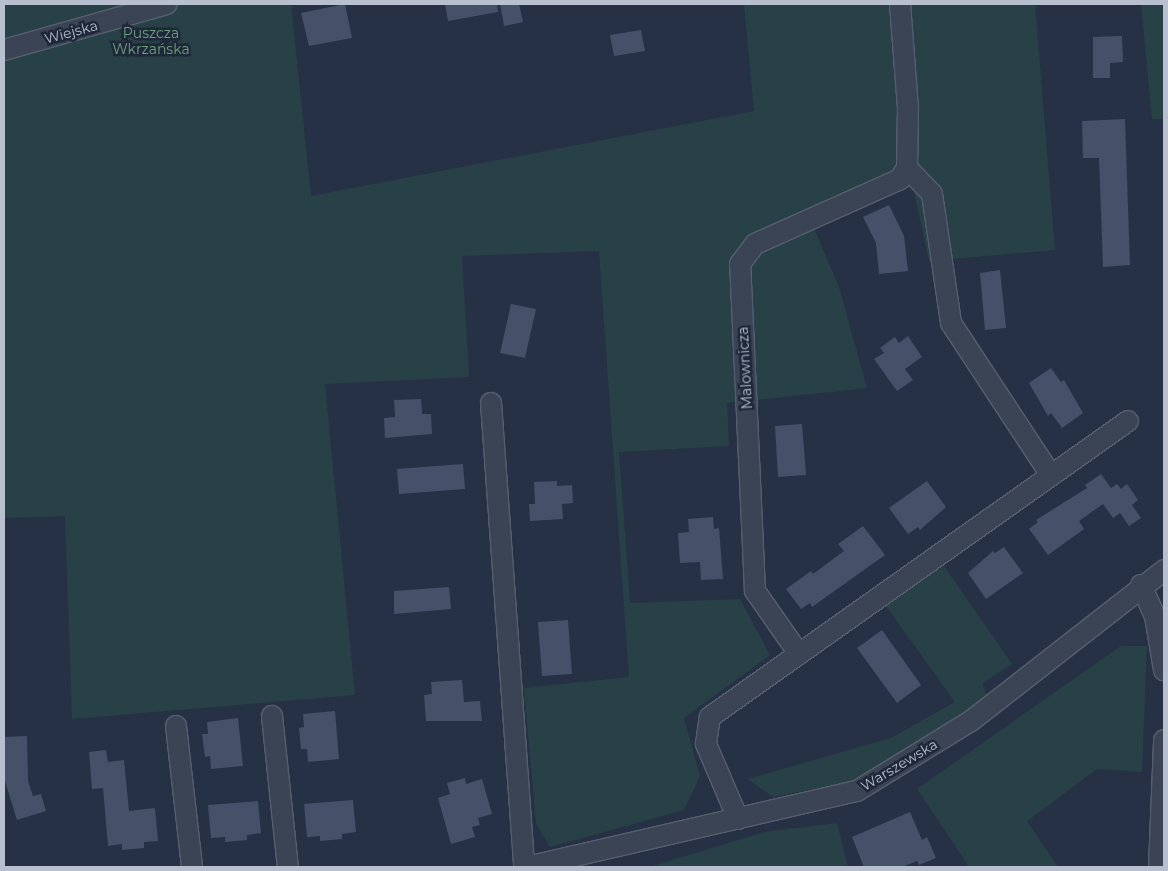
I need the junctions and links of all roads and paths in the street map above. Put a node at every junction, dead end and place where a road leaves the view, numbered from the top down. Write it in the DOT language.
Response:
graph roads {
  1 [pos="167,4"];
  2 [pos="900,4"];
  3 [pos="4,50"];
  4 [pos="907,168"];
  5 [pos="491,403"];
  6 [pos="1128,421"];
  7 [pos="1051,475"];
  8 [pos="1164,570"];
  9 [pos="1141,585"];
  10 [pos="799,654"];
  11 [pos="1164,670"];
  12 [pos="272,716"];
  13 [pos="176,726"];
  14 [pos="1164,740"];
  15 [pos="738,819"];
  16 [pos="554,865"];
  17 [pos="192,867"];
  18 [pos="288,867"];
  19 [pos="525,867"];
  20 [pos="1159,867"];
  1 -- 3 [label="street, Wiejska"];
  2 -- 4 [label="street"];
  4 -- 7 [label="street"];
  4 -- 10 [label="street, Malownicza"];
  5 -- 19 [label="street"];
  6 -- 7 [label="street"];
  7 -- 10 [label="street"];
  8 -- 9 [label="street, Warszewska"];
  9 -- 11 [label="street"];
  9 -- 15 [label="street, Warszewska"];
  10 -- 15 [label="street"];
  12 -- 18 [label="street"];
  13 -- 17 [label="street"];
  14 -- 20 [label="street"];
  15 -- 16 [label="street, Warszewska"];
  16 -- 19 [label="street, Warszewska"];
}
